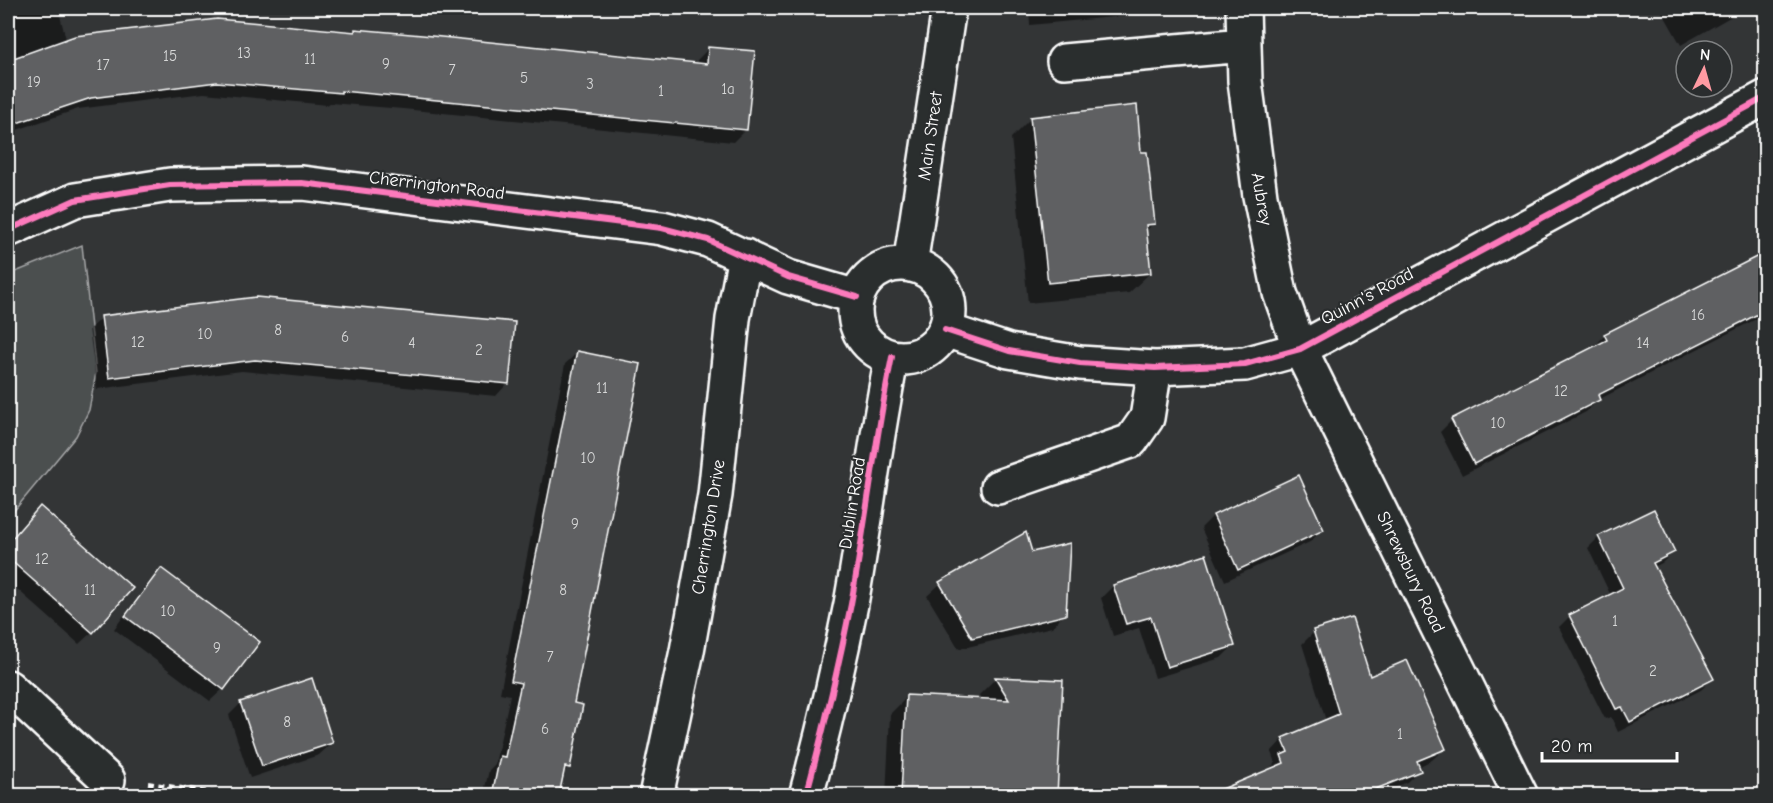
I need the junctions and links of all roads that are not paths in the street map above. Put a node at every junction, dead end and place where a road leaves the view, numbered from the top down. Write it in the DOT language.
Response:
graph roads {
  1 [pos="949,8"];
  2 [pos="1243,8"];
  3 [pos="1244,45"];
  4 [pos="1064,61"];
  5 [pos="1766,97"];
  6 [pos="8,230"];
  7 [pos="745,256"];
  8 [pos="910,265"];
  9 [pos="857,297"];
  10 [pos="945,330"];
  11 [pos="1300,349"];
  12 [pos="892,357"];
  13 [pos="1155,368"];
  14 [pos="998,487"];
  15 [pos="8,687"];
  16 [pos="108,780"];
  17 [pos="656,795"];
  18 [pos="806,795"];
  19 [pos="1521,795"];
  1 -- 8 [label="street, Main Street"];
  2 -- 3 [label="street, Aubrey"];
  3 -- 4 [label="street"];
  3 -- 11 [label="street, Aubrey"];
  5 -- 11 [label="street, Quinn's Road"];
  6 -- 7 [label="street, Cherrington Road"];
  7 -- 9 [label="street, Cherrington Road"];
  7 -- 17 [label="street, Cherrington Drive"];
  8 -- 9 [label="street"];
  8 -- 10 [label="street"];
  9 -- 12 [label="street"];
  10 -- 12 [label="street"];
  10 -- 13 [label="street, Quinn's Road"];
  11 -- 13 [label="street, Quinn's Road"];
  11 -- 19 [label="street, Shrewsbury Road"];
  12 -- 18 [label="street, Dublin Road"];
  13 -- 14 [label="street"];
  15 -- 16 [label="street"];
}
